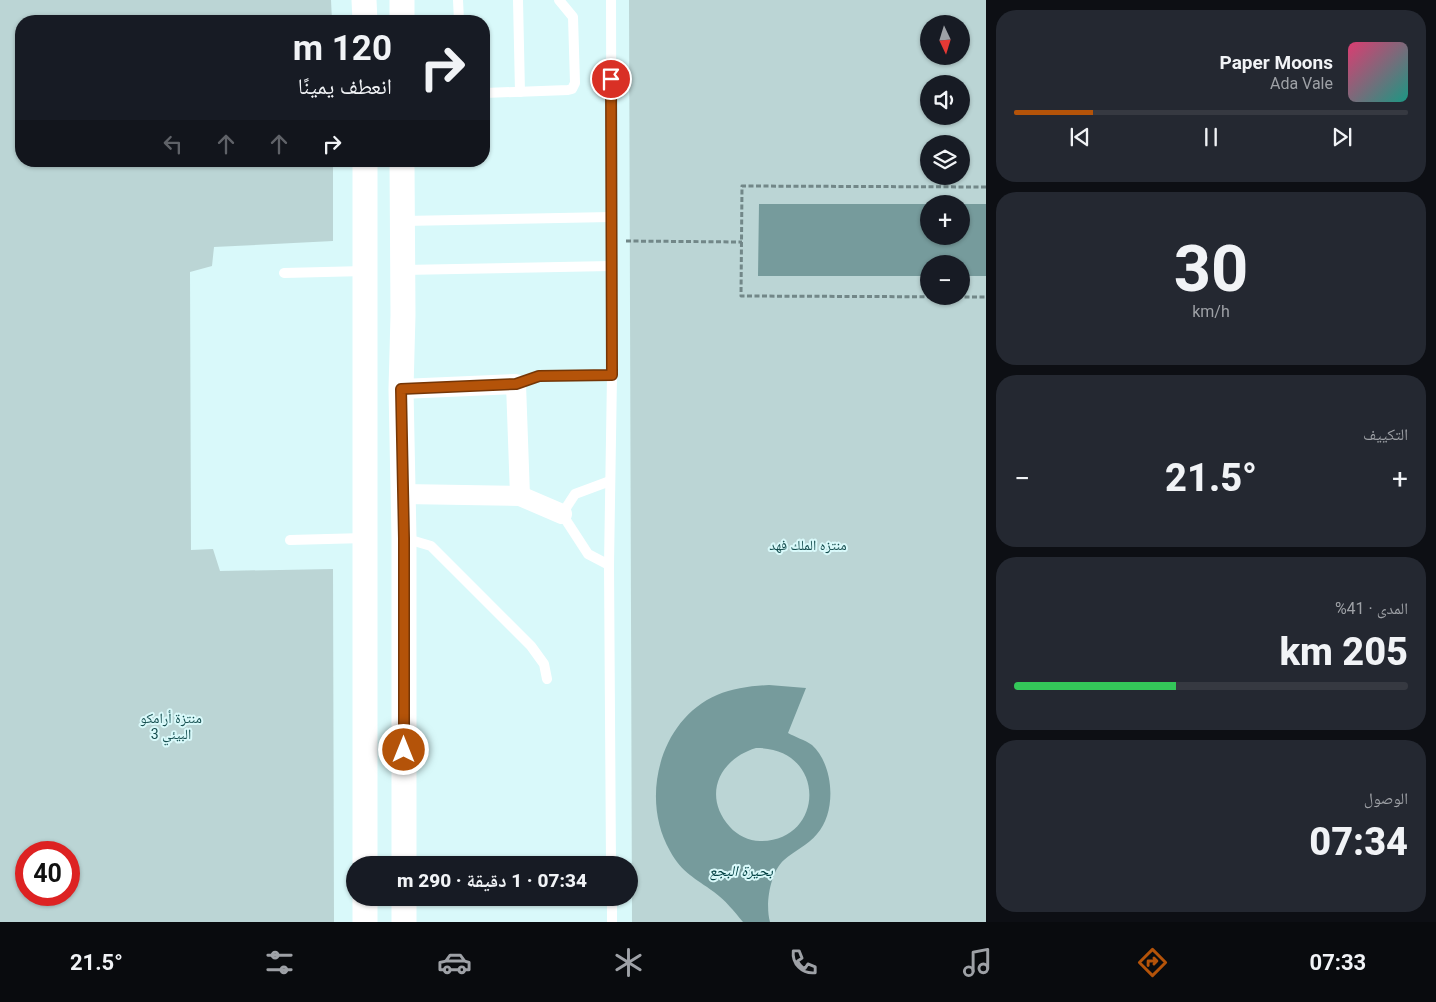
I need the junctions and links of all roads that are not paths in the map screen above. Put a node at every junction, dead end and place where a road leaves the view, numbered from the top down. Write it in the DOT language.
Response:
graph roads {
  1 [pos="364,0"];
  2 [pos="402,0"];
  3 [pos="458,0"];
  4 [pos="518,0"];
  5 [pos="560,0"];
  6 [pos="611,0"];
  7 [pos="365,15"];
  8 [pos="402,15"];
  9 [pos="459,15"];
  10 [pos="520,92"];
  11 [pos="490,93"];
  12 [pos="365,167"];
  13 [pos="402,167"];
  14 [pos="611,217"];
  15 [pos="403,221"];
  16 [pos="610,266"];
  17 [pos="403,270"];
  18 [pos="366,271"];
  19 [pos="284,273"];
  20 [pos="366,315"];
  21 [pos="403,315"];
  22 [pos="612,375"];
  23 [pos="516,384"];
  24 [pos="401,389"];
  25 [pos="610,481"];
  26 [pos="403,494"];
  27 [pos="520,496"];
  28 [pos="562,514"];
  29 [pos="366,538"];
  30 [pos="404,538"];
  31 [pos="290,540"];
  32 [pos="608,565"];
  33 [pos="547,678"];
  34 [pos="365,856"];
  35 [pos="404,856"];
  36 [pos="611,856"];
  37 [pos="365,906"];
  38 [pos="404,906"];
  39 [pos="612,906"];
  40 [pos="365,922"];
  41 [pos="404,922"];
  42 [pos="612,922"];
  1 -- 7 [label="street"];
  2 -- 8 [label="street"];
  3 -- 9 [label="lane"];
  4 -- 10 [label="lane"];
  5 -- 10 [label="lane"];
  6 -- 14 [label="lane"];
  10 -- 11 [label="lane"];
  12 -- 18 [label="street"];
  13 -- 15 [label="street"];
  14 -- 15 [label="lane"];
  14 -- 16 [label="lane"];
  15 -- 17 [label="street"];
  16 -- 17 [label="lane"];
  16 -- 22 [label="lane"];
  17 -- 21 [label="street"];
  18 -- 19 [label="lane"];
  18 -- 20 [label="street"];
  20 -- 21 [label="street"];
  20 -- 29 [label="street"];
  21 -- 24 [label="street"];
  22 -- 23 [label="lane"];
  22 -- 25 [label="lane"];
  23 -- 24 [label="street"];
  23 -- 27 [label="street"];
  24 -- 26 [label="street"];
  25 -- 28 [label="lane"];
  25 -- 32 [label="lane"];
  26 -- 27 [label="street"];
  26 -- 30 [label="street"];
  27 -- 28 [label="street"];
  28 -- 32 [label="lane"];
  29 -- 30 [label="street"];
  29 -- 31 [label="lane"];
  29 -- 34 [label="street"];
  30 -- 33 [label="lane"];
  30 -- 35 [label="street"];
  32 -- 36 [label="lane"];
  37 -- 40 [label="street"];
  38 -- 41 [label="street"];
  39 -- 42 [label="lane"];
}
